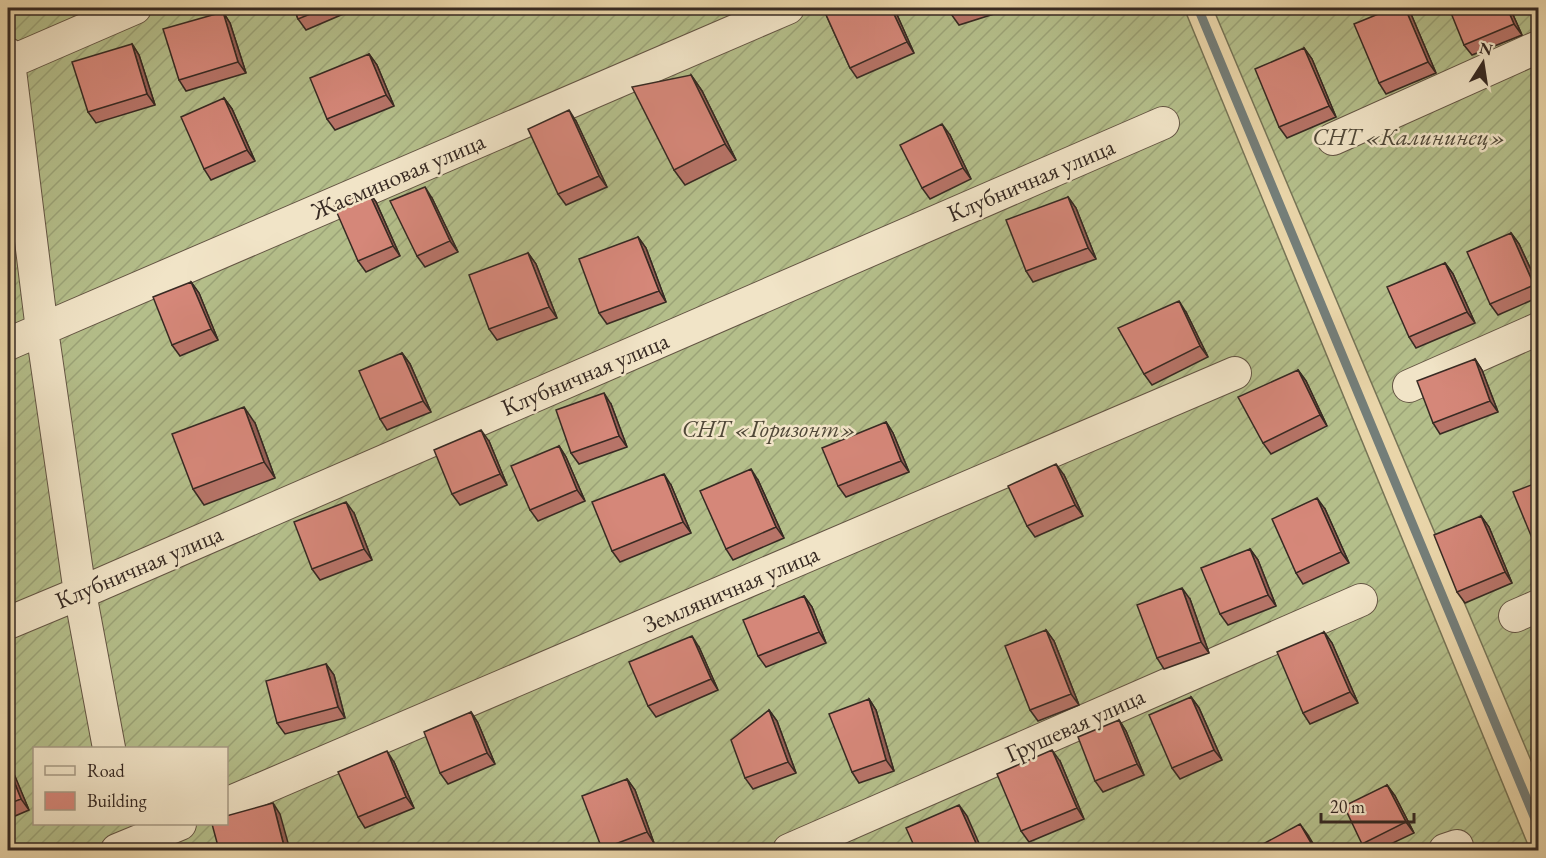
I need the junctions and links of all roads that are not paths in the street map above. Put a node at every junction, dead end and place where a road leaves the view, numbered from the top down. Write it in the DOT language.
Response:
graph roads {
  1 [pos="135,8"];
  2 [pos="788,8"];
  3 [pos="1539,47"];
  4 [pos="8,60"];
  5 [pos="1163,123"];
  6 [pos="1333,139"];
  7 [pos="1539,329"];
  8 [pos="42,330"];
  9 [pos="8,344"];
  10 [pos="1235,373"];
  11 [pos="1409,386"];
  12 [pos="81,592"];
  13 [pos="1361,600"];
  14 [pos="8,623"];
  15 [pos="109,747"];
  16 [pos="228,803"];
  17 [pos="177,825"];
  18 [pos="123,843"];
  19 [pos="789,850"];
  1 -- 4 [label="street"];
  2 -- 8 [label="street, Жасминовая улица"];
  3 -- 6 [label="street"];
  4 -- 8 [label="street"];
  5 -- 12 [label="street, Клубничная улица"];
  7 -- 11 [label="street"];
  8 -- 9 [label="street, Жасминовая улица"];
  8 -- 12 [label="street"];
  10 -- 16 [label="street, Земляничная улица"];
  12 -- 14 [label="street, Клубничная улица"];
  12 -- 15 [label="street"];
  13 -- 19 [label="street, Грушевая улица"];
  17 -- 18 [label="street"];
}
